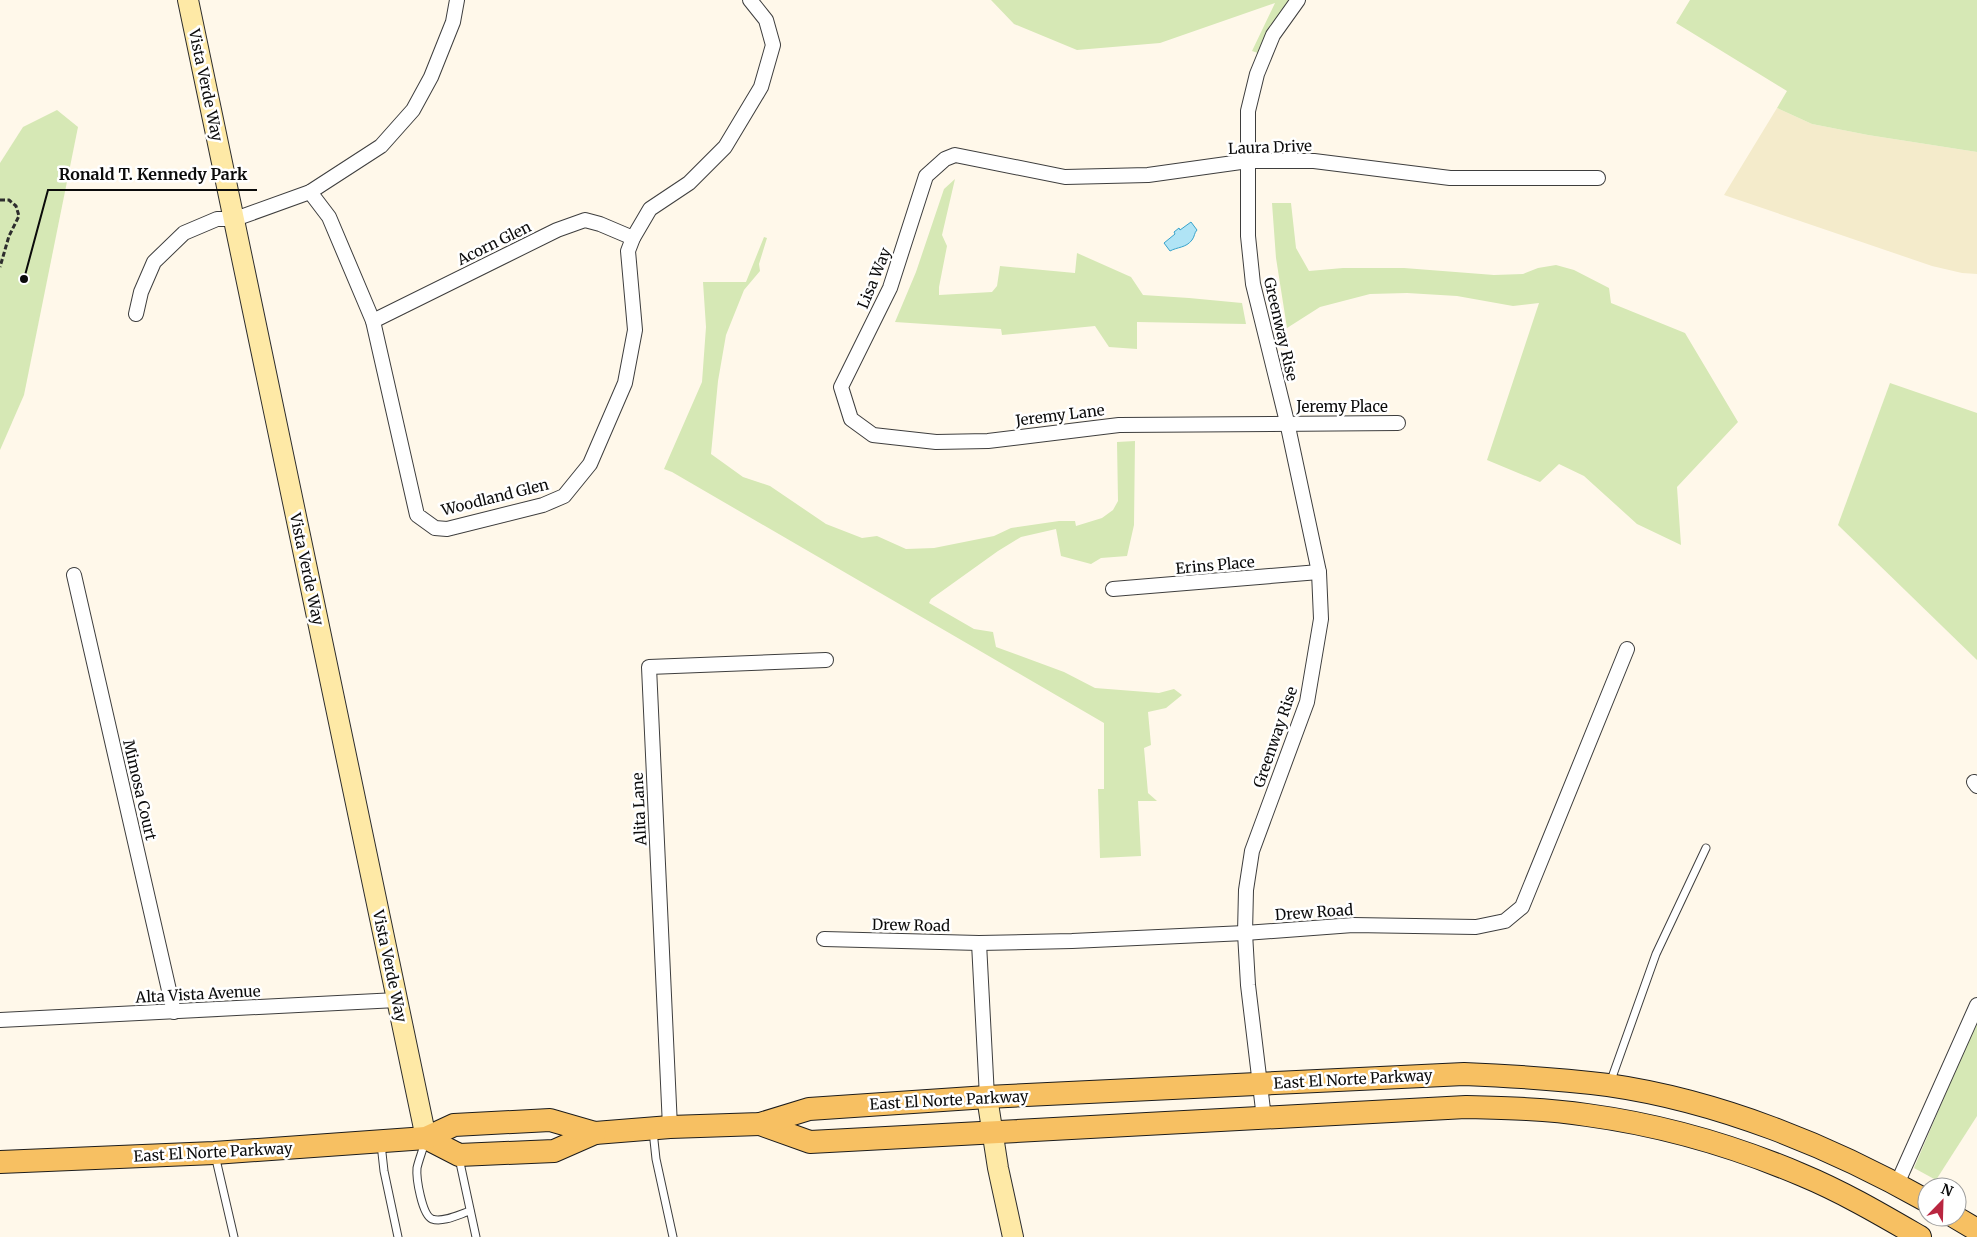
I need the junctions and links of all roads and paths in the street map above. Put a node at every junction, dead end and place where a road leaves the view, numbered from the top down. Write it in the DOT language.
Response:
graph roads {
  1 [pos="188,0"];
  2 [pos="457,0"];
  3 [pos="750,0"];
  4 [pos="1298,0"];
  5 [pos="945,159"];
  6 [pos="1248,161"];
  7 [pos="1598,178"];
  8 [pos="310,192"];
  9 [pos="0,200"];
  10 [pos="234,219"];
  11 [pos="633,238"];
  12 [pos="0,267"];
  13 [pos="136,314"];
  14 [pos="373,321"];
  15 [pos="848,412"];
  16 [pos="1286,422"];
  17 [pos="1398,423"];
  18 [pos="1319,572"];
  19 [pos="74,576"];
  20 [pos="1113,589"];
  21 [pos="1627,649"];
  22 [pos="826,660"];
  23 [pos="1706,848"];
  24 [pos="1245,933"];
  25 [pos="824,939"];
  26 [pos="979,942"];
  27 [pos="397,1000"];
  28 [pos="1977,1005"];
  29 [pos="174,1012"];
  30 [pos="0,1020"];
  31 [pos="1260,1084"];
  32 [pos="1609,1086"];
  33 [pos="987,1097"];
  34 [pos="1264,1118"];
  35 [pos="760,1124"];
  36 [pos="662,1128"];
  37 [pos="992,1132"];
  38 [pos="595,1133"];
  39 [pos="426,1138"];
  40 [pos="381,1141"];
  41 [pos="214,1153"];
  42 [pos="458,1155"];
  43 [pos="0,1162"];
  44 [pos="1897,1184"];
  45 [pos="1917,1195"];
  46 [pos="470,1211"];
  47 [pos="234,1237"];
  48 [pos="398,1237"];
  49 [pos="476,1237"];
  50 [pos="673,1237"];
  51 [pos="1013,1237"];
  52 [pos="1920,1237"];
  1 -- 10 [label="street, Vista Verde Way"];
  2 -- 8 [label="street"];
  3 -- 11 [label="street, Woodland Glen"];
  4 -- 6 [label="street, Greenway Rise"];
  5 -- 6 [label="street, Laura Drive"];
  5 -- 15 [label="street, Lisa Way"];
  6 -- 7 [label="street, Laura Drive"];
  6 -- 16 [label="street, Greenway Rise"];
  8 -- 10 [label="street"];
  8 -- 14 [label="street, Woodland Glen"];
  9 -- 12 [label="path"];
  10 -- 13 [label="street"];
  10 -- 27 [label="street, Vista Verde Way"];
  11 -- 14 [label="street, Acorn Glen"];
  11 -- 14 [label="street, Woodland Glen"];
  15 -- 16 [label="street, Jeremy Lane"];
  16 -- 17 [label="street, Jeremy Place"];
  16 -- 18 [label="street, Greenway Rise"];
  18 -- 20 [label="street, Erins Place"];
  18 -- 24 [label="street, Greenway Rise"];
  19 -- 29 [label="street, Mimosa Court"];
  21 -- 24 [label="street, Drew Road"];
  22 -- 36 [label="street, Alita Lane"];
  23 -- 32 [label="lane"];
  24 -- 26 [label="street, Drew Road"];
  24 -- 31 [label="street, Greenway Rise"];
  25 -- 26 [label="street, Drew Road"];
  26 -- 33 [label="street"];
  27 -- 29 [label="street, Alta Vista Avenue"];
  27 -- 39 [label="street, Vista Verde Way"];
  28 -- 44 [label="street"];
  29 -- 30 [label="street, Alta Vista Avenue"];
  31 -- 32 [label="main road, East El Norte Parkway"];
  31 -- 33 [label="main road, East El Norte Parkway"];
  31 -- 34 [label="street, Greenway Rise"];
  32 -- 44 [label="main road, East El Norte Parkway"];
  33 -- 35 [label="main road, East El Norte Parkway"];
  33 -- 37 [label="street"];
  34 -- 37 [label="main road, East El Norte Parkway"];
  34 -- 52 [label="main road, East El Norte Parkway"];
  35 -- 36 [label="main road, East El Norte Parkway"];
  35 -- 37 [label="main road, East El Norte Parkway"];
  36 -- 38 [label="main road, East El Norte Parkway"];
  36 -- 50 [label="lane"];
  37 -- 51 [label="street"];
  38 -- 39 [label="main road, East El Norte Parkway"];
  38 -- 42 [label="main road, East El Norte Parkway"];
  39 -- 40 [label="main road, East El Norte Parkway"];
  39 -- 42 [label="main road"];
  39 -- 46 [label="lane"];
  40 -- 41 [label="main road, East El Norte Parkway"];
  40 -- 48 [label="lane"];
  41 -- 43 [label="main road, East El Norte Parkway"];
  41 -- 47 [label="lane"];
  42 -- 46 [label="lane"];
  44 -- 45 [label="main road, East El Norte Parkway"];
  46 -- 49 [label="lane"];
}
